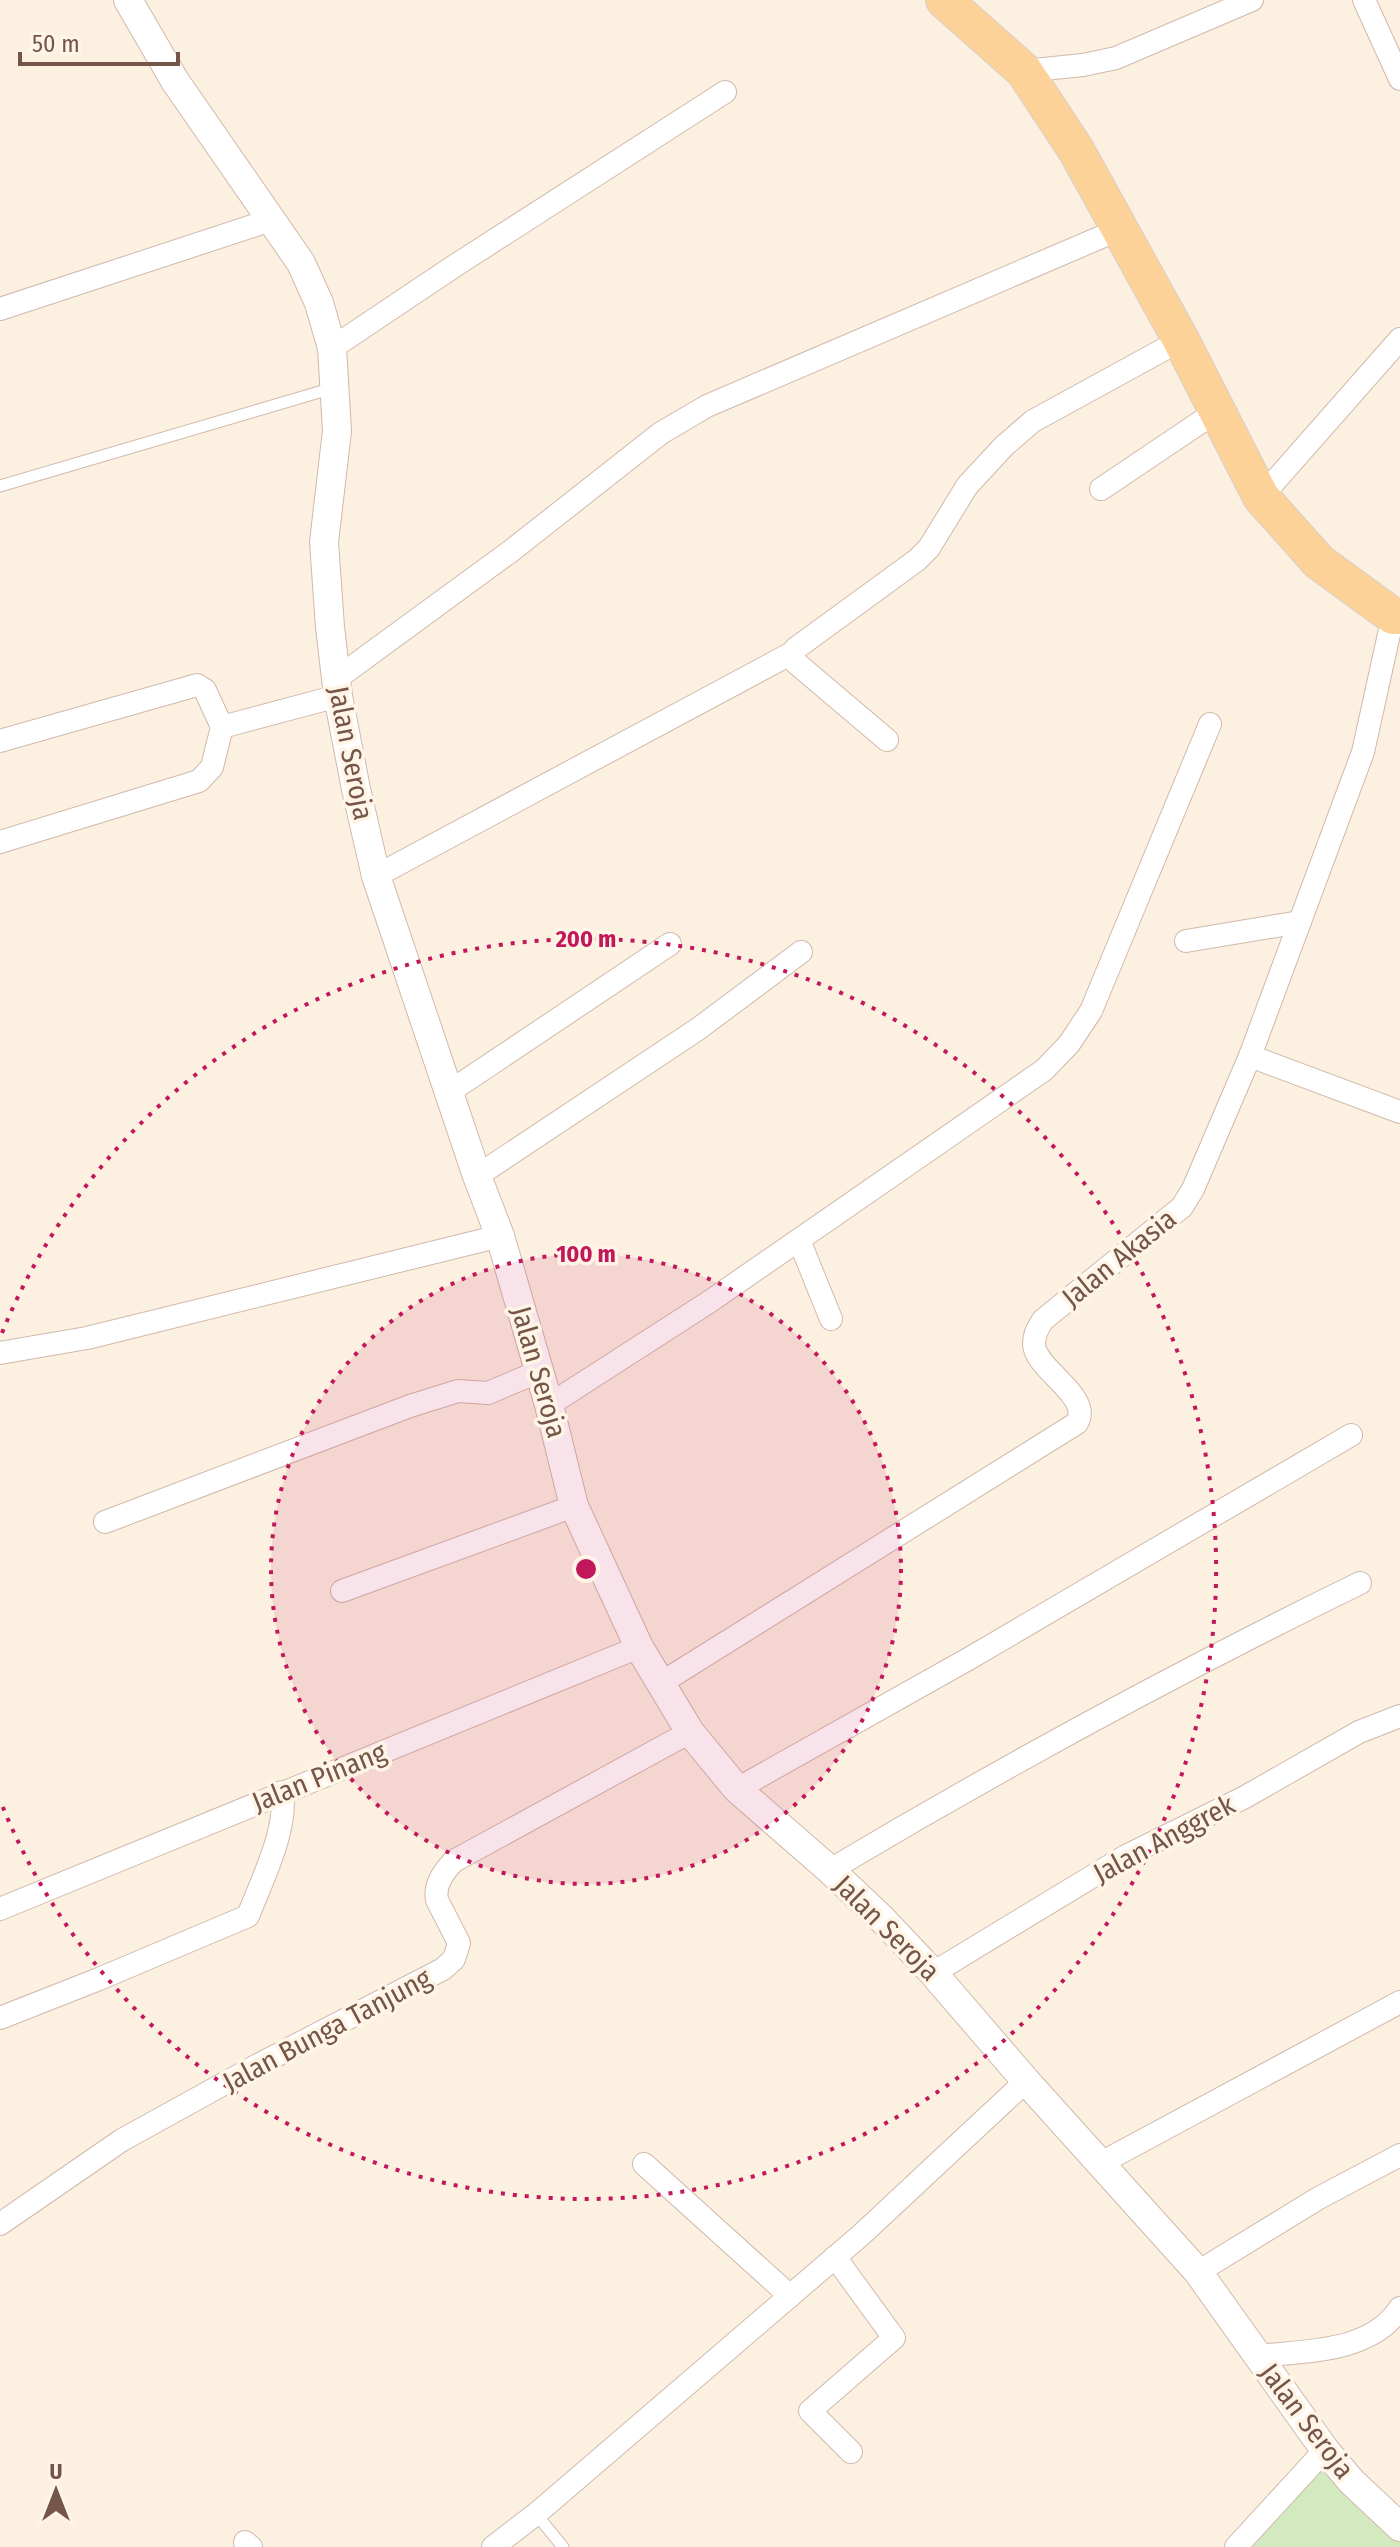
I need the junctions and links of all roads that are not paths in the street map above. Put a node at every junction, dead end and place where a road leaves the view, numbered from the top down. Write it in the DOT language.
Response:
graph roads {
  1 [pos="128,0"];
  2 [pos="944,0"];
  3 [pos="1252,0"];
  4 [pos="1364,0"];
  5 [pos="1024,71"];
  6 [pos="1400,79"];
  7 [pos="725,92"];
  8 [pos="271,220"];
  9 [pos="1120,229"];
  10 [pos="0,309"];
  11 [pos="1400,339"];
  12 [pos="1181,340"];
  13 [pos="332,348"];
  14 [pos="335,388"];
  15 [pos="1217,411"];
  16 [pos="0,486"];
  17 [pos="1101,489"];
  18 [pos="1261,497"];
  19 [pos="1396,616"];
  20 [pos="792,653"];
  21 [pos="337,688"];
  22 [pos="1210,724"];
  23 [pos="222,727"];
  24 [pos="887,740"];
  25 [pos="0,741"];
  26 [pos="0,842"];
  27 [pos="376,876"];
  28 [pos="1300,922"];
  29 [pos="1186,941"];
  30 [pos="670,944"];
  31 [pos="801,952"];
  32 [pos="1250,1056"];
  33 [pos="449,1092"];
  34 [pos="1400,1112"];
  35 [pos="477,1176"];
  36 [pos="500,1236"];
  37 [pos="799,1240"];
  38 [pos="831,1319"];
  39 [pos="0,1353"];
  40 [pos="540,1371"];
  41 [pos="549,1405"];
  42 [pos="1351,1435"];
  43 [pos="574,1506"];
  44 [pos="105,1522"];
  45 [pos="1360,1583"];
  46 [pos="342,1591"];
  47 [pos="639,1647"];
  48 [pos="661,1683"];
  49 [pos="1400,1716"];
  50 [pos="690,1732"];
  51 [pos="737,1789"];
  52 [pos="282,1792"];
  53 [pos="830,1870"];
  54 [pos="0,1909"];
  55 [pos="933,1973"];
  56 [pos="1400,2002"];
  57 [pos="0,2018"];
  58 [pos="1026,2081"];
  59 [pos="1400,2155"];
  60 [pos="1101,2163"];
  61 [pos="644,2164"];
  62 [pos="0,2224"];
  63 [pos="835,2257"];
  64 [pos="1198,2272"];
  65 [pos="790,2296"];
  66 [pos="1400,2308"];
  67 [pos="1257,2356"];
  68 [pos="1325,2450"];
  69 [pos="851,2452"];
  70 [pos="536,2514"];
  71 [pos="1400,2527"];
  72 [pos="493,2547"];
  73 [pos="563,2547"];
  74 [pos="1236,2547"];
  1 -- 8 [label="street, Jalan Seroja"];
  2 -- 5 [label="main road"];
  3 -- 5 [label="street"];
  4 -- 6 [label="street"];
  5 -- 9 [label="main road"];
  7 -- 13 [label="street"];
  8 -- 10 [label="street"];
  8 -- 13 [label="street, Jalan Seroja"];
  9 -- 12 [label="main road"];
  9 -- 21 [label="street"];
  11 -- 18 [label="street"];
  12 -- 15 [label="main road"];
  12 -- 20 [label="street"];
  13 -- 14 [label="street, Jalan Seroja"];
  14 -- 16 [label="lane"];
  14 -- 21 [label="street, Jalan Seroja"];
  15 -- 17 [label="street"];
  15 -- 18 [label="main road"];
  18 -- 19 [label="main road"];
  19 -- 28 [label="street, Jalan Akasia"];
  20 -- 24 [label="street"];
  20 -- 27 [label="street"];
  21 -- 23 [label="street"];
  21 -- 27 [label="street, Jalan Seroja"];
  22 -- 37 [label="street"];
  23 -- 25 [label="street"];
  23 -- 26 [label="street"];
  27 -- 33 [label="street, Jalan Seroja"];
  28 -- 29 [label="street"];
  28 -- 32 [label="street, Jalan Akasia"];
  30 -- 33 [label="street"];
  31 -- 35 [label="street"];
  32 -- 34 [label="street"];
  32 -- 48 [label="street, Jalan Akasia"];
  33 -- 35 [label="street, Jalan Seroja"];
  35 -- 36 [label="street, Jalan Seroja"];
  36 -- 39 [label="street"];
  36 -- 40 [label="street, Jalan Seroja"];
  37 -- 38 [label="street"];
  37 -- 41 [label="street"];
  40 -- 41 [label="street, Jalan Seroja"];
  40 -- 44 [label="street"];
  41 -- 43 [label="street, Jalan Seroja"];
  42 -- 51 [label="street"];
  43 -- 46 [label="street"];
  43 -- 47 [label="street, Jalan Seroja"];
  45 -- 53 [label="street"];
  47 -- 48 [label="street, Jalan Seroja"];
  47 -- 52 [label="street, Jalan Pinang"];
  48 -- 50 [label="street, Jalan Seroja"];
  49 -- 55 [label="street, Jalan Anggrek"];
  50 -- 51 [label="street, Jalan Seroja"];
  50 -- 62 [label="street, Jalan Bunga Tanjung"];
  51 -- 53 [label="street, Jalan Seroja"];
  52 -- 54 [label="street, Jalan Pinang"];
  52 -- 57 [label="street"];
  53 -- 55 [label="street, Jalan Seroja"];
  55 -- 58 [label="street, Jalan Seroja"];
  56 -- 60 [label="street"];
  58 -- 60 [label="street, Jalan Seroja"];
  58 -- 63 [label="street"];
  59 -- 64 [label="street"];
  60 -- 64 [label="street, Jalan Seroja"];
  61 -- 65 [label="street"];
  63 -- 65 [label="street"];
  63 -- 69 [label="street"];
  64 -- 67 [label="street, Jalan Seroja"];
  65 -- 70 [label="street"];
  66 -- 67 [label="street"];
  67 -- 68 [label="street, Jalan Seroja"];
  68 -- 71 [label="street, Jalan Seroja"];
  68 -- 74 [label="street"];
  70 -- 72 [label="street"];
  70 -- 73 [label="lane"];
}
